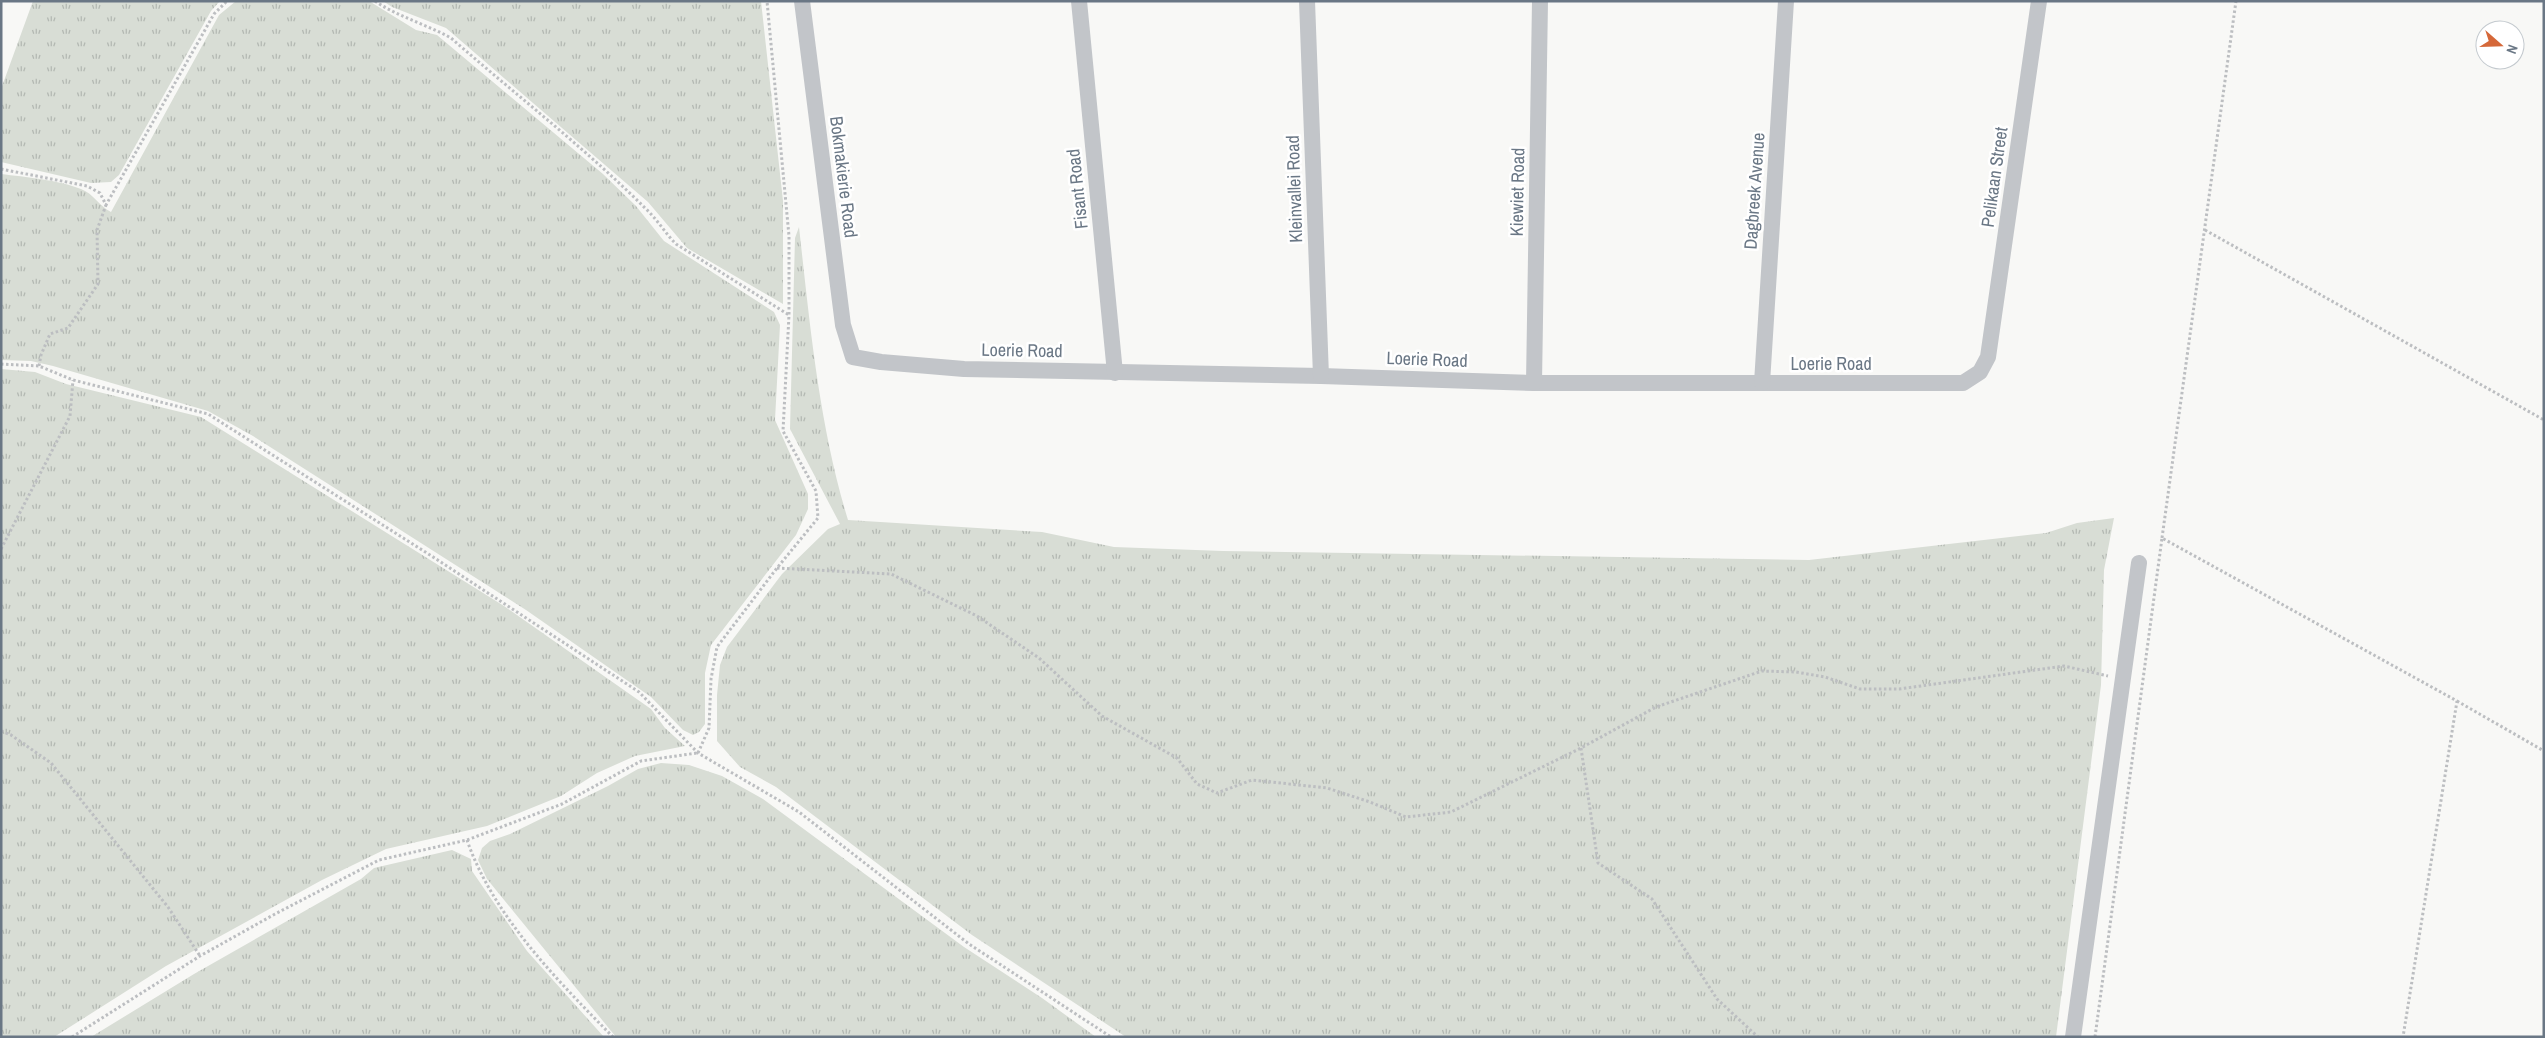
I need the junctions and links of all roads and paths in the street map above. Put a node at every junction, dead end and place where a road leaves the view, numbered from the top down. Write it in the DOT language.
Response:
graph roads {
  1 [pos="227,1"];
  2 [pos="375,1"];
  3 [pos="767,1"];
  4 [pos="802,1"];
  5 [pos="1079,1"];
  6 [pos="1307,1"];
  7 [pos="1540,1"];
  8 [pos="1786,1"];
  9 [pos="2039,1"];
  10 [pos="2236,1"];
  11 [pos="1,169"];
  12 [pos="106,205"];
  13 [pos="2205,230"];
  14 [pos="789,315"];
  15 [pos="853,357"];
  16 [pos="1988,358"];
  17 [pos="1,364"];
  18 [pos="39,366"];
  19 [pos="1115,373"];
  20 [pos="1321,376"];
  21 [pos="73,380"];
  22 [pos="1534,383"];
  23 [pos="1762,383"];
  24 [pos="2544,420"];
  25 [pos="2162,538"];
  26 [pos="1,549"];
  27 [pos="2139,563"];
  28 [pos="777,568"];
  29 [pos="2122,681"];
  30 [pos="2457,702"];
  31 [pos="1,731"];
  32 [pos="1581,748"];
  33 [pos="2544,751"];
  34 [pos="698,753"];
  35 [pos="467,840"];
  36 [pos="200,956"];
  37 [pos="72,1037"];
  38 [pos="614,1037"];
  39 [pos="1111,1037"];
  40 [pos="1758,1037"];
  41 [pos="2073,1037"];
  42 [pos="2095,1037"];
  43 [pos="2402,1037"];
  1 -- 12 [label="path"];
  2 -- 14 [label="path"];
  3 -- 14 [label="path"];
  4 -- 15 [label="street, Bokmakierie Road"];
  5 -- 19 [label="street, Fisant Road"];
  6 -- 20 [label="street, Kleinvallei Road"];
  7 -- 22 [label="street, Kiewiet Road"];
  8 -- 23 [label="street, Dagbreek Avenue"];
  9 -- 16 [label="street, Pelikaan Street"];
  10 -- 13 [label="path"];
  11 -- 12 [label="path"];
  12 -- 18 [label="path"];
  13 -- 24 [label="path"];
  13 -- 25 [label="path"];
  14 -- 28 [label="path"];
  15 -- 19 [label="street, Loerie Road"];
  16 -- 23 [label="street, Loerie Road"];
  17 -- 18 [label="path"];
  18 -- 21 [label="path"];
  19 -- 20 [label="street, Loerie Road"];
  20 -- 22 [label="street, Loerie Road"];
  21 -- 26 [label="path"];
  21 -- 34 [label="path"];
  22 -- 23 [label="street, Loerie Road"];
  25 -- 30 [label="path"];
  25 -- 42 [label="path"];
  27 -- 29 [label="street"];
  28 -- 32 [label="path"];
  28 -- 34 [label="path"];
  29 -- 32 [label="path"];
  29 -- 41 [label="street"];
  30 -- 33 [label="path"];
  30 -- 43 [label="path"];
  31 -- 36 [label="path"];
  32 -- 40 [label="path"];
  34 -- 35 [label="path"];
  34 -- 39 [label="path"];
  35 -- 36 [label="path"];
  35 -- 38 [label="path"];
  36 -- 37 [label="path"];
}
